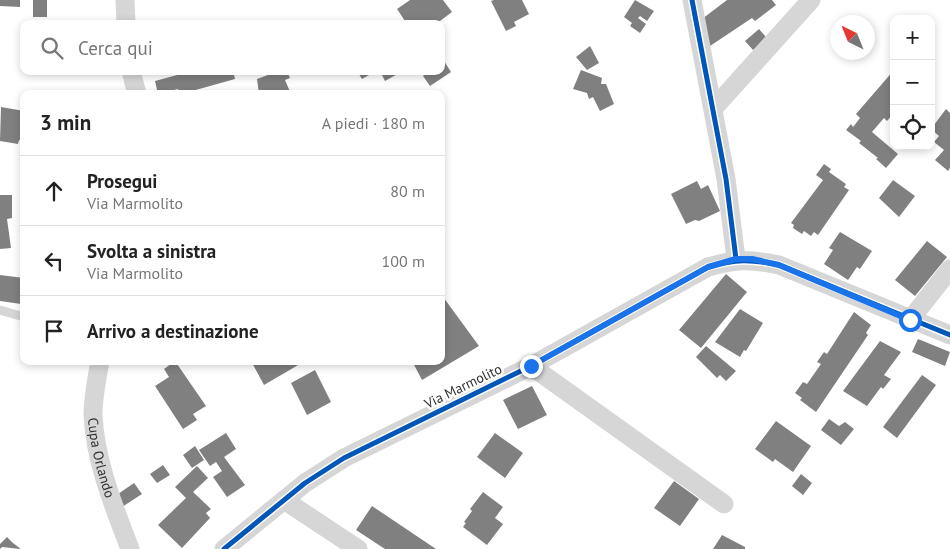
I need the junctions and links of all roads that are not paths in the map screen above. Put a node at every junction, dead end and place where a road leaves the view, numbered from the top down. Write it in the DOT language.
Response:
graph roads {
  1 [pos="125,0"];
  2 [pos="692,0"];
  3 [pos="811,0"];
  4 [pos="126,20"];
  5 [pos="132,75"];
  6 [pos="136,90"];
  7 [pos="713,110"];
  8 [pos="736,259"];
  9 [pos="950,269"];
  10 [pos="0,310"];
  11 [pos="20,315"];
  12 [pos="910,320"];
  13 [pos="950,335"];
  14 [pos="99,365"];
  15 [pos="531,366"];
  16 [pos="284,500"];
  17 [pos="724,504"];
  18 [pos="130,549"];
  19 [pos="224,549"];
  20 [pos="358,549"];
  1 -- 4 [label="street"];
  2 -- 7 [label="street"];
  3 -- 7 [label="street"];
  5 -- 6 [label="street"];
  7 -- 8 [label="street"];
  8 -- 12 [label="street, Via Marmolito"];
  8 -- 15 [label="street, Via Marmolito"];
  9 -- 12 [label="street"];
  10 -- 11 [label="lane"];
  12 -- 13 [label="street, Via Marmolito"];
  14 -- 18 [label="street, Cupa Orlando"];
  15 -- 16 [label="street, Via Marmolito"];
  15 -- 17 [label="street"];
  16 -- 19 [label="street, Via Marmolito"];
  16 -- 20 [label="street"];
}
